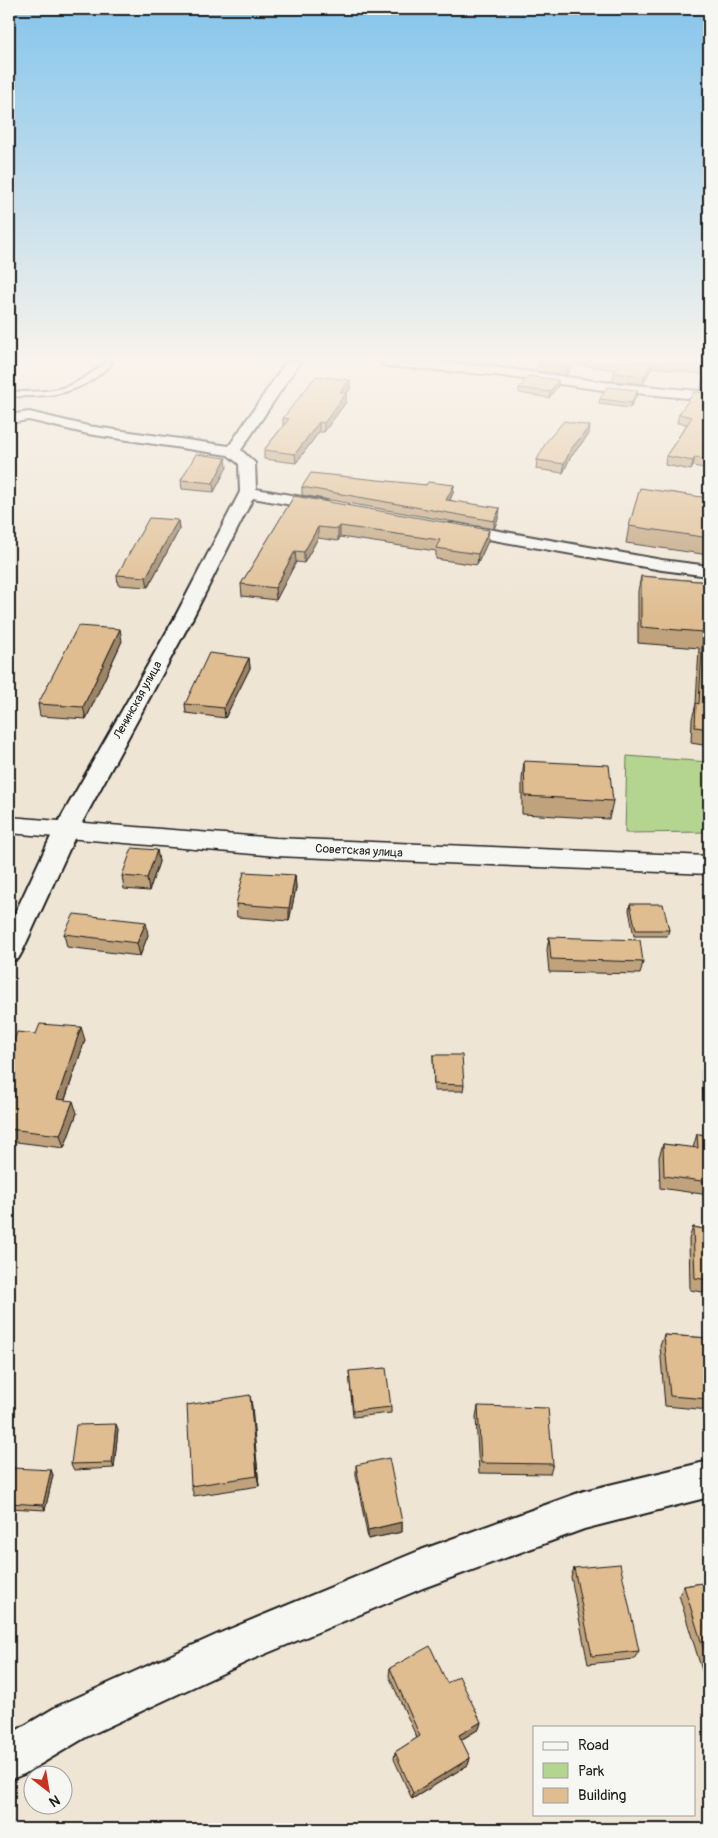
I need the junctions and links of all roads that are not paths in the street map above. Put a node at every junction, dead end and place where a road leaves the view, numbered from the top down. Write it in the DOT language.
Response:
graph roads {
  1 [pos="211,448"];
  2 [pos="235,448"];
  3 [pos="233,451"];
  4 [pos="248,492"];
  5 [pos="345,509"];
  6 [pos="441,526"];
  7 [pos="709,572"];
  8 [pos="9,825"];
  9 [pos="66,830"];
  10 [pos="709,865"];
  11 [pos="9,952"];
  12 [pos="709,1480"];
  13 [pos="9,1759"];
  1 -- 3 [label="street"];
  2 -- 3 [label="street"];
  3 -- 4 [label="street, Ленинская улица"];
  4 -- 5 [label="street"];
  4 -- 9 [label="street, Ленинская улица"];
  6 -- 7 [label="street"];
  8 -- 9 [label="main road, Советская улица"];
  9 -- 10 [label="main road, Советская улица"];
  9 -- 11 [label="street, Ленинская улица"];
  12 -- 13 [label="street"];
}
